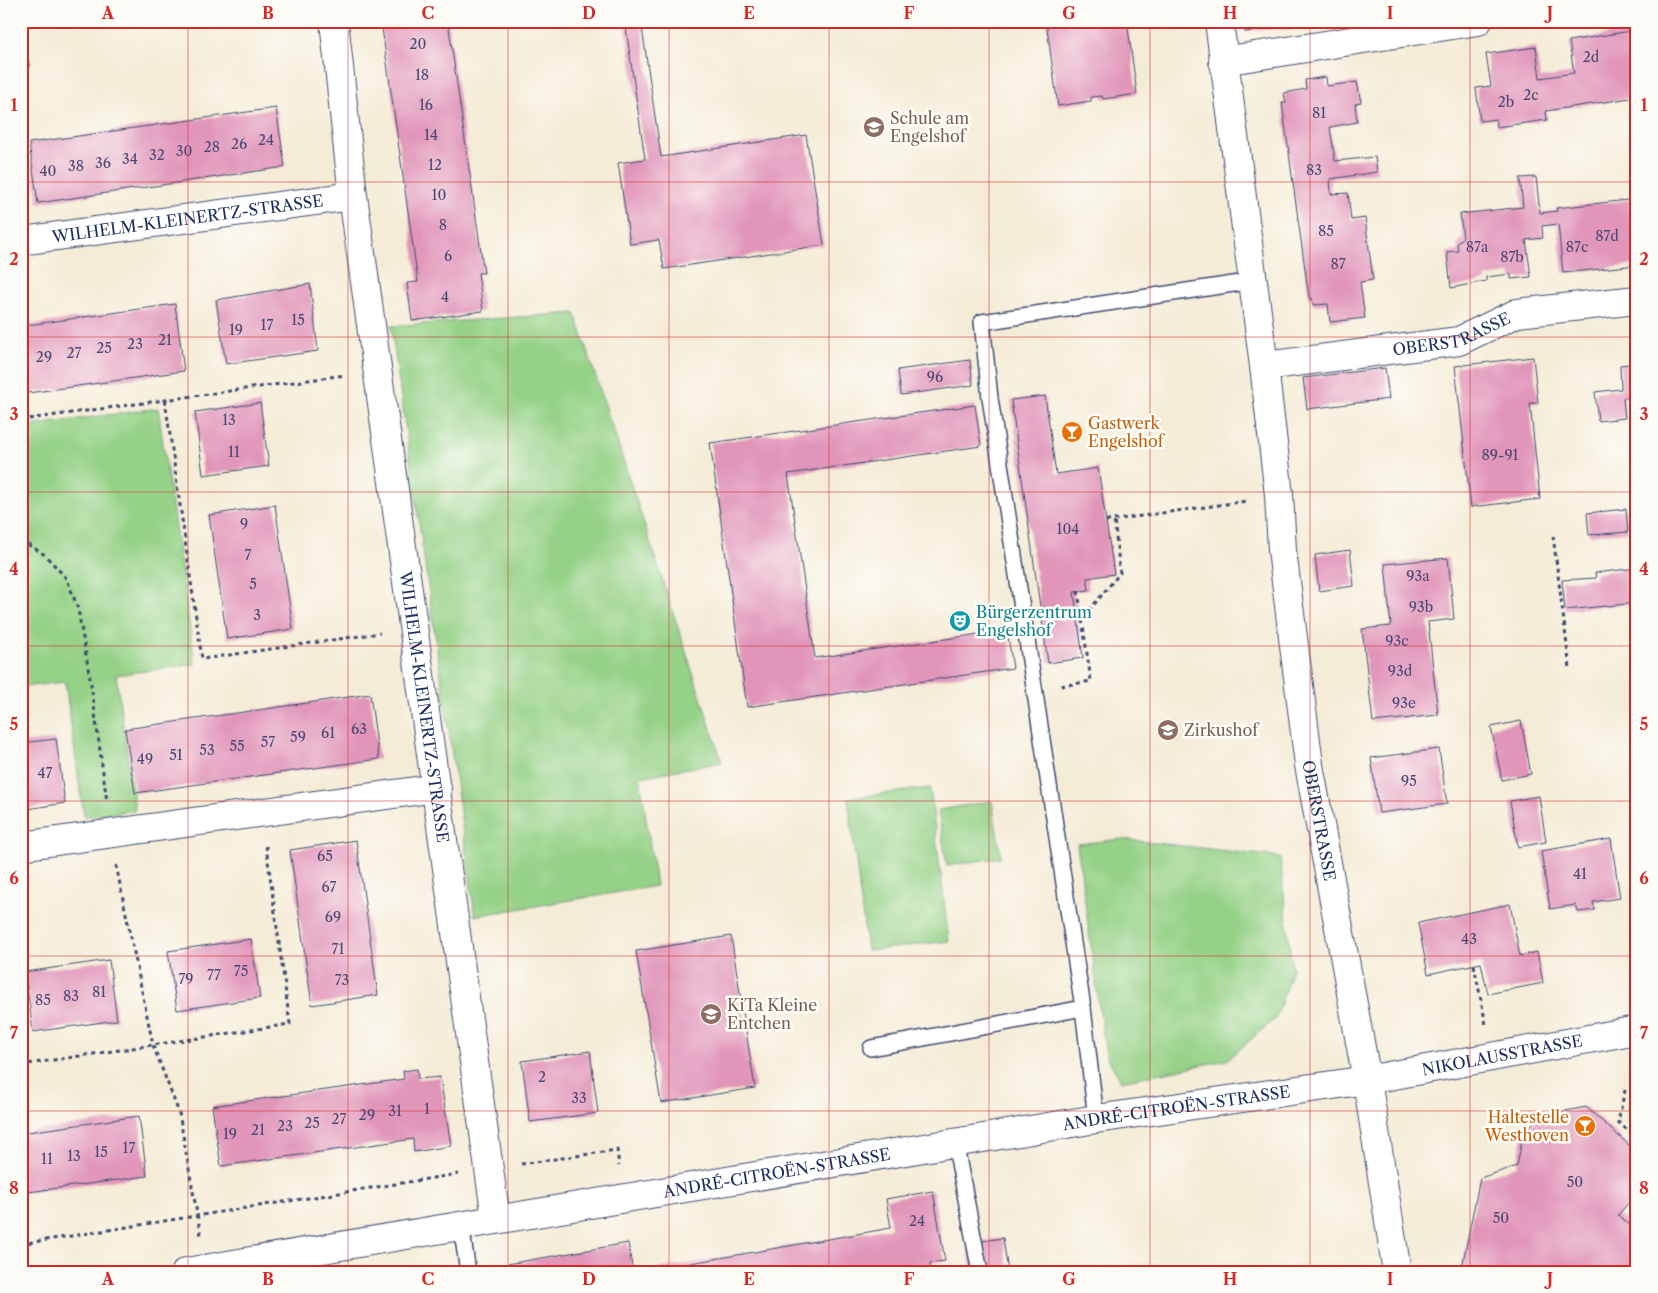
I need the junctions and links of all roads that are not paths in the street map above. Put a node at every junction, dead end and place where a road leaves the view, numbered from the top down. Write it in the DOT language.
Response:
graph roads {
  1 [pos="334,21"];
  2 [pos="1219,21"];
  3 [pos="1478,21"];
  4 [pos="1223,61"];
  5 [pos="353,196"];
  6 [pos="21,241"];
  7 [pos="1253,281"];
  8 [pos="1637,300"];
  9 [pos="1264,366"];
  10 [pos="437,788"];
  11 [pos="21,846"];
  12 [pos="1083,1008"];
  13 [pos="1637,1030"];
  14 [pos="871,1048"];
  15 [pos="1366,1080"];
  16 [pos="1096,1119"];
  17 [pos="955,1142"];
  18 [pos="496,1220"];
  19 [pos="461,1225"];
  20 [pos="186,1272"];
  21 [pos="468,1272"];
  22 [pos="980,1272"];
  23 [pos="1398,1272"];
  1 -- 5 [label="street, WILHELM-KLEINERTZ-STRASSE"];
  2 -- 4 [label="street, OBERSTRASSE"];
  3 -- 4 [label="street"];
  4 -- 7 [label="street, OBERSTRASSE"];
  5 -- 6 [label="street, WILHELM-KLEINERTZ-STRASSE"];
  5 -- 10 [label="street, WILHELM-KLEINERTZ-STRASSE"];
  7 -- 9 [label="street, OBERSTRASSE"];
  7 -- 12 [label="lane"];
  8 -- 9 [label="street, OBERSTRASSE"];
  9 -- 15 [label="street, OBERSTRASSE"];
  10 -- 11 [label="street"];
  10 -- 18 [label="street, WILHELM-KLEINERTZ-STRASSE"];
  12 -- 14 [label="lane"];
  12 -- 16 [label="lane"];
  13 -- 15 [label="street, NIKOLAUSSTRASSE"];
  15 -- 16 [label="street, ANDRÉ-CITROËN-STRASSE"];
  15 -- 23 [label="street, OBERSTRASSE"];
  16 -- 17 [label="street, ANDRÉ-CITROËN-STRASSE"];
  17 -- 18 [label="street, ANDRÉ-CITROËN-STRASSE"];
  17 -- 22 [label="lane"];
  18 -- 19 [label="street, ANDRÉ-CITROËN-STRASSE"];
  19 -- 20 [label="street, ANDRÉ-CITROËN-STRASSE"];
  19 -- 21 [label="lane"];
}
